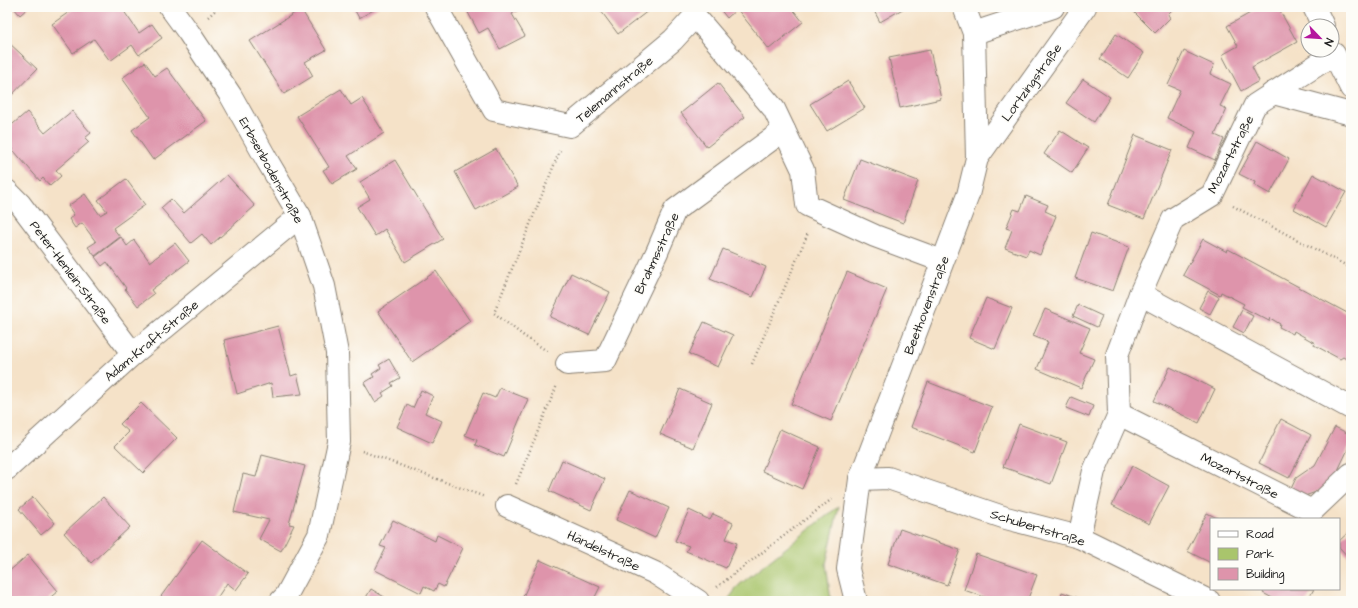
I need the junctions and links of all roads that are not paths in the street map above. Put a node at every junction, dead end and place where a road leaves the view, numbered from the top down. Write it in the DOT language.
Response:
graph roads {
  1 [pos="170,7"];
  2 [pos="436,7"];
  3 [pos="964,7"];
  4 [pos="1053,7"];
  5 [pos="1085,7"];
  6 [pos="1314,7"];
  7 [pos="695,11"];
  8 [pos="1319,18"];
  9 [pos="974,33"];
  10 [pos="1323,58"];
  11 [pos="1336,58"];
  12 [pos="1351,88"];
  13 [pos="1273,93"];
  14 [pos="1351,114"];
  15 [pos="784,130"];
  16 [pos="977,158"];
  17 [pos="7,191"];
  18 [pos="300,216"];
  19 [pos="942,261"];
  20 [pos="1140,294"];
  21 [pos="133,354"];
  22 [pos="566,364"];
  23 [pos="1351,408"];
  24 [pos="1119,414"];
  25 [pos="7,469"];
  26 [pos="1351,474"];
  27 [pos="860,479"];
  28 [pos="507,506"];
  29 [pos="1079,537"];
  30 [pos="705,596"];
  31 [pos="281,601"];
  32 [pos="856,601"];
  33 [pos="1209,601"];
  1 -- 18 [label="street, Erbsenbodenstraße"];
  2 -- 7 [label="street, Telemannstraße"];
  3 -- 9 [label="street, Beethovenstraße"];
  4 -- 9 [label="street"];
  5 -- 16 [label="street, Lortzingstraße"];
  6 -- 8 [label="street"];
  7 -- 15 [label="street"];
  9 -- 16 [label="street, Beethovenstraße"];
  10 -- 13 [label="street, Mozartstraße"];
  11 -- 12 [label="street, Mozartstraße"];
  13 -- 14 [label="street"];
  13 -- 20 [label="street, Mozartstraße"];
  15 -- 19 [label="street"];
  15 -- 22 [label="street, Brahmsstraße"];
  16 -- 19 [label="street, Beethovenstraße"];
  17 -- 21 [label="street, Peter-Henlein-Straße"];
  18 -- 21 [label="street, Adam-Kraft-Straße"];
  18 -- 31 [label="street, Erbsenbodenstraße"];
  19 -- 27 [label="street, Beethovenstraße"];
  20 -- 23 [label="street"];
  20 -- 24 [label="street, Mozartstraße"];
  21 -- 25 [label="street, Adam-Kraft-Straße"];
  24 -- 26 [label="street, Mozartstraße"];
  24 -- 29 [label="street, Mozartstraße"];
  27 -- 29 [label="street, Schubertstraße"];
  27 -- 32 [label="street, Beethovenstraße"];
  28 -- 30 [label="street, Händelstraße"];
  29 -- 33 [label="street, Schubertstraße"];
}
